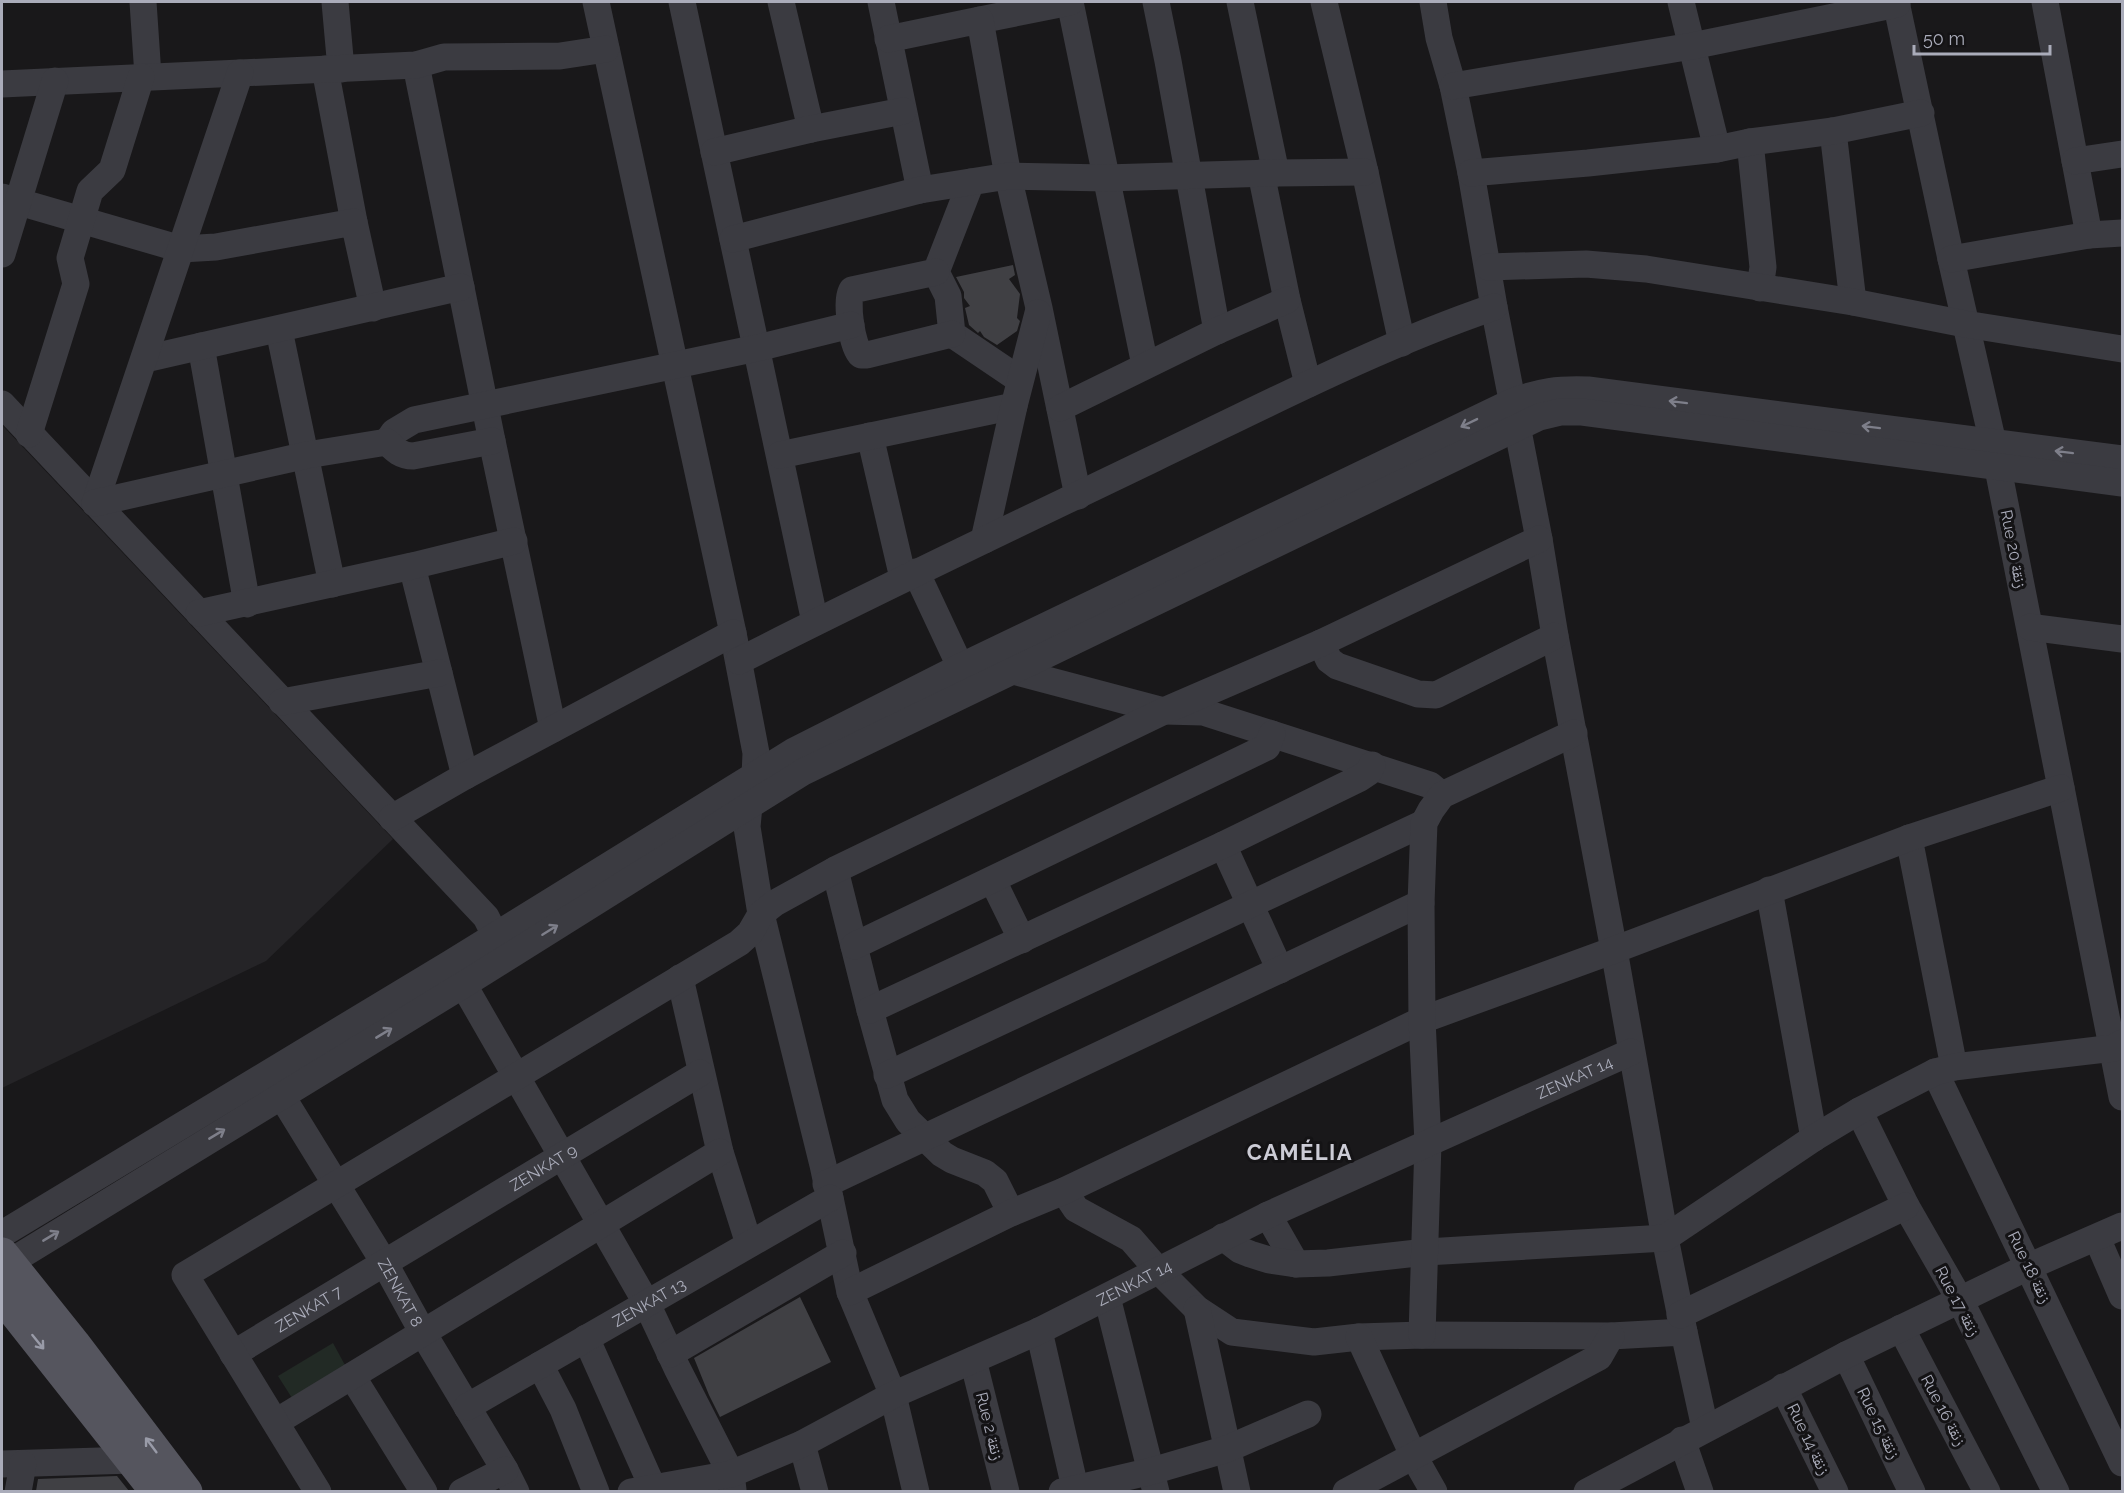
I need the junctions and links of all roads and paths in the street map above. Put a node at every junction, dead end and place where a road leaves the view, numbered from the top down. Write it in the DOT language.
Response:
graph roads {
  1 [pos="143,2"];
  2 [pos="334,2"];
  3 [pos="596,2"];
  4 [pos="682,2"];
  5 [pos="781,2"];
  6 [pos="881,2"];
  7 [pos="1070,2"];
  8 [pos="1156,2"];
  9 [pos="1240,2"];
  10 [pos="1324,2"];
  11 [pos="1433,2"];
  12 [pos="1682,2"];
  13 [pos="2044,2"];
  14 [pos="1897,3"];
  15 [pos="980,20"];
  16 [pos="888,39"];
  17 [pos="1692,46"];
  18 [pos="606,49"];
  19 [pos="416,65"];
  20 [pos="333,69"];
  21 [pos="240,73"];
  22 [pos="145,77"];
  23 [pos="55,81"];
  24 [pos="2,84"];
  25 [pos="1453,86"];
  26 [pos="903,111"];
  27 [pos="1921,112"];
  28 [pos="810,129"];
  29 [pos="1833,130"];
  30 [pos="1750,142"];
  31 [pos="1717,149"];
  32 [pos="714,152"];
  33 [pos="2122,154"];
  34 [pos="2075,161"];
  35 [pos="1365,172"];
  36 [pos="1269,173"];
  37 [pos="1471,173"];
  38 [pos="1008,176"];
  39 [pos="1189,176"];
  40 [pos="1106,178"];
  41 [pos="971,182"];
  42 [pos="920,190"];
  43 [pos="9,200"];
  44 [pos="81,221"];
  45 [pos="354,222"];
  46 [pos="2122,234"];
  47 [pos="2089,235"];
  48 [pos="733,239"];
  49 [pos="181,249"];
  50 [pos="2,254"];
  51 [pos="1951,259"];
  52 [pos="1488,267"];
  53 [pos="936,272"];
  54 [pos="462,287"];
  55 [pos="1760,288"];
  56 [pos="1287,300"];
  57 [pos="1853,302"];
  58 [pos="1494,307"];
  59 [pos="373,308"];
  60 [pos="1039,308"];
  61 [pos="1965,324"];
  62 [pos="851,325"];
  63 [pos="279,330"];
  64 [pos="1217,331"];
  65 [pos="952,334"];
  66 [pos="1402,343"];
  67 [pos="201,346"];
  68 [pos="757,348"];
  69 [pos="2122,349"];
  70 [pos="145,359"];
  71 [pos="676,365"];
  72 [pos="1145,365"];
  73 [pos="1020,380"];
  74 [pos="1308,384"];
  75 [pos="2,404"];
  76 [pos="484,404"];
  77 [pos="1014,406"];
  78 [pos="1060,408"];
  79 [pos="1515,414"];
  80 [pos="29,434"];
  81 [pos="870,436"];
  82 [pos="492,441"];
  83 [pos="387,442"];
  84 [pos="307,455"];
  85 [pos="780,455"];
  86 [pos="1995,455"];
  87 [pos="2122,459"];
  88 [pos="222,473"];
  89 [pos="2122,483"];
  90 [pos="1078,496"];
  91 [pos="95,503"];
  92 [pos="1539,539"];
  93 [pos="984,540"];
  94 [pos="514,541"];
  95 [pos="412,566"];
  96 [pos="910,575"];
  97 [pos="332,584"];
  98 [pos="247,603"];
  99 [pos="199,614"];
  100 [pos="815,622"];
  101 [pos="2030,627"];
  102 [pos="733,633"];
  103 [pos="1555,636"];
  104 [pos="2122,639"];
  105 [pos="1321,643"];
  106 [pos="1007,659"];
  107 [pos="739,661"];
  108 [pos="960,667"];
  109 [pos="439,673"];
  110 [pos="971,691"];
  111 [pos="282,702"];
  112 [pos="1164,711"];
  113 [pos="553,729"];
  114 [pos="1574,733"];
  115 [pos="1272,734"];
  116 [pos="1372,765"];
  117 [pos="465,776"];
  118 [pos="755,776"];
  119 [pos="2061,788"];
  120 [pos="1442,795"];
  121 [pos="749,805"];
  122 [pos="392,818"];
  123 [pos="1424,823"];
  124 [pos="1909,838"];
  125 [pos="1223,846"];
  126 [pos="836,870"];
  127 [pos="993,881"];
  128 [pos="1769,890"];
  129 [pos="1421,903"];
  130 [pos="1250,904"];
  131 [pos="760,914"];
  132 [pos="495,935"];
  133 [pos="1022,940"];
  134 [pos="854,946"];
  135 [pos="1614,950"];
  136 [pos="1280,970"];
  137 [pos="457,974"];
  138 [pos="680,978"];
  139 [pos="870,1010"];
  140 [pos="1422,1020"];
  141 [pos="2118,1045"];
  142 [pos="1631,1052"];
  143 [pos="1944,1069"];
  144 [pos="700,1073"];
  145 [pos="887,1075"];
  146 [pos="515,1076"];
  147 [pos="280,1095"];
  148 [pos="2122,1098"];
  149 [pos="1859,1111"];
  150 [pos="922,1137"];
  151 [pos="1814,1138"];
  152 [pos="1428,1143"];
  153 [pos="720,1152"];
  154 [pos="561,1155"];
  155 [pos="335,1186"];
  156 [pos="828,1191"];
  157 [pos="1064,1191"];
  158 [pos="1906,1206"];
  159 [pos="1011,1213"];
  160 [pos="1268,1215"];
  161 [pos="602,1224"];
  162 [pos="2122,1226"];
  163 [pos="1223,1237"];
  164 [pos="1665,1238"];
  165 [pos="2097,1238"];
  166 [pos="749,1244"];
  167 [pos="1426,1252"];
  168 [pos="843,1253"];
  169 [pos="3,1254"];
  170 [pos="385,1264"];
  171 [pos="1296,1264"];
  172 [pos="2030,1266"];
  173 [pos="1158,1270"];
  174 [pos="850,1292"];
  175 [pos="2,1296"];
  176 [pos="2122,1296"];
  177 [pos="1107,1297"];
  178 [pos="1960,1300"];
  179 [pos="647,1304"];
  180 [pos="1197,1309"];
  181 [pos="1682,1324"];
  182 [pos="1901,1328"];
  183 [pos="1039,1331"];
  184 [pos="423,1333"];
  185 [pos="1422,1335"];
  186 [pos="1359,1336"];
  187 [pos="1611,1336"];
  188 [pos="586,1338"];
  189 [pos="233,1354"];
  190 [pos="670,1354"];
  191 [pos="1846,1355"];
  192 [pos="974,1360"];
  193 [pos="540,1365"];
  194 [pos="352,1376"];
  195 [pos="1783,1387"];
  196 [pos="893,1395"];
  197 [pos="467,1407"];
  198 [pos="1308,1414"];
  199 [pos="276,1422"];
  200 [pos="1694,1434"];
  201 [pos="802,1444"];
  202 [pos="1227,1449"];
  203 [pos="1413,1455"];
  204 [pos="133,1460"];
  205 [pos="2122,1463"];
  206 [pos="12,1464"];
  207 [pos="511,1481"];
  208 [pos="1154,1481"];
  209 [pos="732,1483"];
  210 [pos="1597,1489"];
  211 [pos="642,1490"];
  212 [pos="1072,1490"];
  213 [pos="18,1491"];
  214 [pos="157,1491"];
  215 [pos="186,1491"];
  216 [pos="318,1491"];
  217 [pos="424,1491"];
  218 [pos="462,1491"];
  219 [pos="596,1491"];
  220 [pos="815,1491"];
  221 [pos="916,1491"];
  222 [pos="1006,1491"];
  223 [pos="1238,1491"];
  224 [pos="1346,1491"];
  225 [pos="1434,1491"];
  226 [pos="1700,1491"];
  227 [pos="1834,1491"];
  228 [pos="1912,1491"];
  229 [pos="1987,1491"];
  230 [pos="2056,1491"];
  1 -- 22 [label="street"];
  2 -- 20 [label="street"];
  3 -- 18 [label="street"];
  4 -- 32 [label="street"];
  5 -- 28 [label="street"];
  6 -- 16 [label="street"];
  7 -- 15 [label="street"];
  7 -- 40 [label="street"];
  8 -- 39 [label="street"];
  9 -- 36 [label="street"];
  10 -- 35 [label="street"];
  11 -- 25 [label="street"];
  12 -- 17 [label="street"];
  13 -- 34 [label="street"];
  14 -- 17 [label="street"];
  14 -- 27 [label="street, Rue 20 زنقة"];
  15 -- 16 [label="street"];
  15 -- 38 [label="street"];
  16 -- 26 [label="street"];
  17 -- 25 [label="street"];
  17 -- 31 [label="street"];
  18 -- 19 [label="street"];
  18 -- 71 [label="street"];
  19 -- 20 [label="street"];
  19 -- 54 [label="street"];
  20 -- 21 [label="street"];
  20 -- 45 [label="street"];
  21 -- 22 [label="street"];
  21 -- 49 [label="street"];
  22 -- 23 [label="street"];
  22 -- 44 [label="street"];
  23 -- 24 [label="street"];
  23 -- 43 [label="street"];
  25 -- 37 [label="street"];
  26 -- 28 [label="street"];
  26 -- 42 [label="street"];
  27 -- 29 [label="street"];
  27 -- 51 [label="street, Rue 20 زنقة"];
  28 -- 32 [label="street"];
  29 -- 30 [label="street"];
  29 -- 57 [label="street"];
  30 -- 31 [label="street"];
  30 -- 55 [label="street"];
  31 -- 37 [label="street"];
  32 -- 48 [label="street"];
  33 -- 34 [label="street"];
  34 -- 47 [label="street"];
  35 -- 36 [label="street"];
  35 -- 66 [label="street"];
  36 -- 39 [label="street"];
  36 -- 56 [label="street"];
  37 -- 52 [label="street"];
  38 -- 40 [label="street"];
  38 -- 41 [label="street"];
  38 -- 60 [label="street"];
  39 -- 40 [label="street"];
  39 -- 64 [label="street"];
  40 -- 72 [label="street"];
  41 -- 42 [label="street"];
  41 -- 53 [label="street"];
  42 -- 48 [label="street"];
  43 -- 44 [label="street"];
  43 -- 50 [label="street"];
  44 -- 49 [label="street"];
  44 -- 80 [label="street"];
  45 -- 49 [label="street"];
  45 -- 59 [label="street"];
  46 -- 47 [label="street"];
  47 -- 51 [label="street"];
  48 -- 68 [label="street"];
  49 -- 70 [label="street"];
  51 -- 61 [label="street, Rue 20 زنقة"];
  52 -- 55 [label="street"];
  52 -- 58 [label="street"];
  53 -- 62 [label="street"];
  53 -- 65 [label="street"];
  54 -- 59 [label="street"];
  54 -- 76 [label="street"];
  55 -- 57 [label="street"];
  56 -- 64 [label="street"];
  56 -- 74 [label="street"];
  57 -- 61 [label="street"];
  58 -- 66 [label="street"];
  58 -- 79 [label="street"];
  59 -- 63 [label="street"];
  60 -- 73 [label="street"];
  60 -- 78 [label="street"];
  61 -- 69 [label="street"];
  61 -- 86 [label="street, Rue 20 زنقة"];
  62 -- 65 [label="street"];
  62 -- 68 [label="street"];
  63 -- 67 [label="street"];
  63 -- 84 [label="street"];
  64 -- 72 [label="street"];
  65 -- 73 [label="street"];
  66 -- 74 [label="street"];
  67 -- 70 [label="street"];
  67 -- 88 [label="street"];
  68 -- 71 [label="street"];
  68 -- 85 [label="street"];
  70 -- 91 [label="street"];
  71 -- 76 [label="street"];
  71 -- 102 [label="street"];
  72 -- 78 [label="street"];
  73 -- 77 [label="street"];
  74 -- 90 [label="street"];
  75 -- 80 [label="street"];
  76 -- 82 [label="street"];
  76 -- 83 [label="street"];
  77 -- 81 [label="street"];
  77 -- 93 [label="street"];
  78 -- 90 [label="street"];
  79 -- 86 [label="street"];
  79 -- 92 [label="street"];
  79 -- 106 [label="street"];
  80 -- 91 [label="street"];
  81 -- 85 [label="street"];
  81 -- 96 [label="street"];
  82 -- 83 [label="street"];
  82 -- 94 [label="street"];
  83 -- 84 [label="street"];
  84 -- 88 [label="street"];
  84 -- 97 [label="street"];
  85 -- 100 [label="street"];
  87 -- 86 [label="street, one-way"];
  86 -- 89 [label="street"];
  86 -- 101 [label="street, Rue 20 زنقة"];
  88 -- 91 [label="street"];
  88 -- 98 [label="street"];
  90 -- 93 [label="street"];
  91 -- 99 [label="street"];
  92 -- 103 [label="street"];
  92 -- 105 [label="street"];
  93 -- 96 [label="street"];
  94 -- 95 [label="street"];
  94 -- 113 [label="street"];
  95 -- 97 [label="street"];
  95 -- 109 [label="street"];
  96 -- 100 [label="street"];
  96 -- 108 [label="street"];
  97 -- 98 [label="street"];
  98 -- 99 [label="street"];
  99 -- 111 [label="street"];
  100 -- 107 [label="street"];
  101 -- 104 [label="street"];
  101 -- 119 [label="street, Rue 20 زنقة"];
  102 -- 107 [label="street"];
  102 -- 113 [label="street"];
  103 -- 105 [label="street"];
  103 -- 114 [label="street"];
  105 -- 112 [label="street"];
  106 -- 108 [label="street"];
  106 -- 110 [label="street"];
  106 -- 112 [label="street"];
  107 -- 118 [label="street"];
  108 -- 110 [label="street"];
  108 -- 118 [label="street"];
  109 -- 111 [label="street"];
  109 -- 117 [label="street"];
  110 -- 121 [label="street"];
  111 -- 122 [label="street"];
  112 -- 115 [label="street"];
  112 -- 126 [label="street"];
  113 -- 117 [label="street"];
  114 -- 120 [label="street"];
  114 -- 135 [label="street"];
  115 -- 116 [label="street"];
  115 -- 127 [label="street"];
  116 -- 120 [label="street"];
  116 -- 125 [label="street"];
  117 -- 122 [label="street"];
  118 -- 121 [label="street"];
  118 -- 132 [label="street"];
  119 -- 124 [label="street"];
  119 -- 141 [label="street, Rue 20 زنقة"];
  120 -- 123 [label="street"];
  121 -- 131 [label="street"];
  137 -- 121 [label="street, one-way"];
  122 -- 132 [label="street"];
  123 -- 129 [label="street"];
  123 -- 130 [label="street"];
  124 -- 128 [label="street"];
  124 -- 143 [label="street, Rue 18 زنقة"];
  125 -- 130 [label="street"];
  125 -- 133 [label="street"];
  126 -- 131 [label="street"];
  126 -- 134 [label="street"];
  127 -- 133 [label="street"];
  127 -- 134 [label="street"];
  128 -- 135 [label="street"];
  128 -- 151 [label="street"];
  129 -- 136 [label="street, ZENKAT 13"];
  129 -- 140 [label="street"];
  130 -- 136 [label="street"];
  130 -- 145 [label="street"];
  131 -- 138 [label="street"];
  131 -- 156 [label="street"];
  132 -- 137 [label="street"];
  133 -- 139 [label="street"];
  134 -- 139 [label="street"];
  135 -- 140 [label="street"];
  135 -- 142 [label="street"];
  136 -- 150 [label="street, ZENKAT 13"];
  137 -- 146 [label="street"];
  147 -- 137 [label="street, one-way"];
  137 -- 169 [label="street"];
  138 -- 144 [label="street"];
  138 -- 146 [label="street"];
  139 -- 145 [label="street"];
  140 -- 152 [label="street"];
  140 -- 157 [label="street"];
  141 -- 143 [label="street"];
  141 -- 148 [label="street, Rue 20 زنقة"];
  142 -- 152 [label="street, ZENKAT 14"];
  142 -- 164 [label="street"];
  143 -- 149 [label="street"];
  143 -- 172 [label="street, Rue 18 زنقة"];
  144 -- 153 [label="street"];
  144 -- 154 [label="street, ZENKAT 9"];
  145 -- 150 [label="street"];
  146 -- 154 [label="street"];
  146 -- 155 [label="street"];
  147 -- 155 [label="street, ZENKAT 8"];
  169 -- 147 [label="street, one-way"];
  149 -- 151 [label="street"];
  149 -- 158 [label="street, Rue 17 زنقة"];
  150 -- 156 [label="street, ZENKAT 13"];
  150 -- 159 [label="street"];
  151 -- 164 [label="street"];
  152 -- 160 [label="street, ZENKAT 14"];
  152 -- 167 [label="street"];
  153 -- 161 [label="street"];
  153 -- 166 [label="street"];
  154 -- 161 [label="street"];
  154 -- 170 [label="street, ZENKAT 9"];
  155 -- 170 [label="street, ZENKAT 8"];
  155 -- 189 [label="street"];
  156 -- 166 [label="street, ZENKAT 13"];
  156 -- 168 [label="street"];
  157 -- 159 [label="street"];
  157 -- 173 [label="street"];
  158 -- 178 [label="street, Rue 17 زنقة"];
  158 -- 181 [label="street"];
  159 -- 174 [label="street"];
  160 -- 163 [label="street, ZENKAT 14"];
  160 -- 171 [label="street"];
  161 -- 179 [label="street"];
  161 -- 184 [label="street"];
  162 -- 165 [label="street"];
  163 -- 171 [label="street"];
  163 -- 173 [label="street, ZENKAT 14"];
  164 -- 167 [label="street"];
  164 -- 181 [label="street"];
  165 -- 172 [label="street"];
  165 -- 176 [label="street"];
  166 -- 179 [label="street, ZENKAT 13"];
  167 -- 171 [label="street"];
  167 -- 185 [label="street"];
  168 -- 174 [label="street"];
  168 -- 190 [label="street"];
  215 -- 169 [label="main road, one-way"];
  170 -- 184 [label="street, ZENKAT 8"];
  170 -- 189 [label="street, ZENKAT 7"];
  172 -- 178 [label="street"];
  172 -- 205 [label="street, Rue 18 زنقة"];
  173 -- 177 [label="street, ZENKAT 14"];
  173 -- 180 [label="street"];
  174 -- 196 [label="street"];
  175 -- 204 [label="main road, one-way"];
  177 -- 183 [label="street, ZENKAT 14"];
  177 -- 208 [label="street"];
  178 -- 182 [label="street"];
  178 -- 230 [label="street, Rue 17 زنقة"];
  179 -- 188 [label="street, ZENKAT 13"];
  179 -- 190 [label="street"];
  180 -- 186 [label="street"];
  180 -- 202 [label="street"];
  181 -- 187 [label="street"];
  181 -- 200 [label="street"];
  182 -- 191 [label="street"];
  182 -- 229 [label="street, Rue 16 زنقة"];
  183 -- 192 [label="street, ZENKAT 14"];
  183 -- 212 [label="street"];
  184 -- 194 [label="street"];
  184 -- 197 [label="street, ZENKAT 8"];
  185 -- 186 [label="street"];
  185 -- 187 [label="street"];
  186 -- 203 [label="street"];
  187 -- 203 [label="street"];
  188 -- 193 [label="street, ZENKAT 13"];
  188 -- 211 [label="street"];
  189 -- 199 [label="street"];
  190 -- 209 [label="street"];
  191 -- 195 [label="street"];
  191 -- 228 [label="street, Rue 15 زنقة"];
  192 -- 196 [label="street, ZENKAT 14"];
  192 -- 222 [label="street, Rue 2 زنقة"];
  193 -- 197 [label="street, ZENKAT 13"];
  193 -- 219 [label="street"];
  194 -- 199 [label="street"];
  194 -- 217 [label="street"];
  195 -- 200 [label="street"];
  195 -- 227 [label="street, Rue 14 زنقة"];
  196 -- 201 [label="street, ZENKAT 14"];
  196 -- 221 [label="street"];
  197 -- 207 [label="street, ZENKAT 8"];
  198 -- 202 [label="street"];
  199 -- 216 [label="street"];
  200 -- 210 [label="street"];
  200 -- 226 [label="street"];
  201 -- 209 [label="street, ZENKAT 14"];
  201 -- 220 [label="street"];
  202 -- 208 [label="street"];
  202 -- 223 [label="street"];
  203 -- 224 [label="street"];
  203 -- 225 [label="street"];
  204 -- 206 [label="street"];
  204 -- 214 [label="main road"];
  206 -- 213 [label="street"];
  207 -- 218 [label="street"];
  208 -- 212 [label="street"];
  209 -- 211 [label="street, ZENKAT 14"];
}
